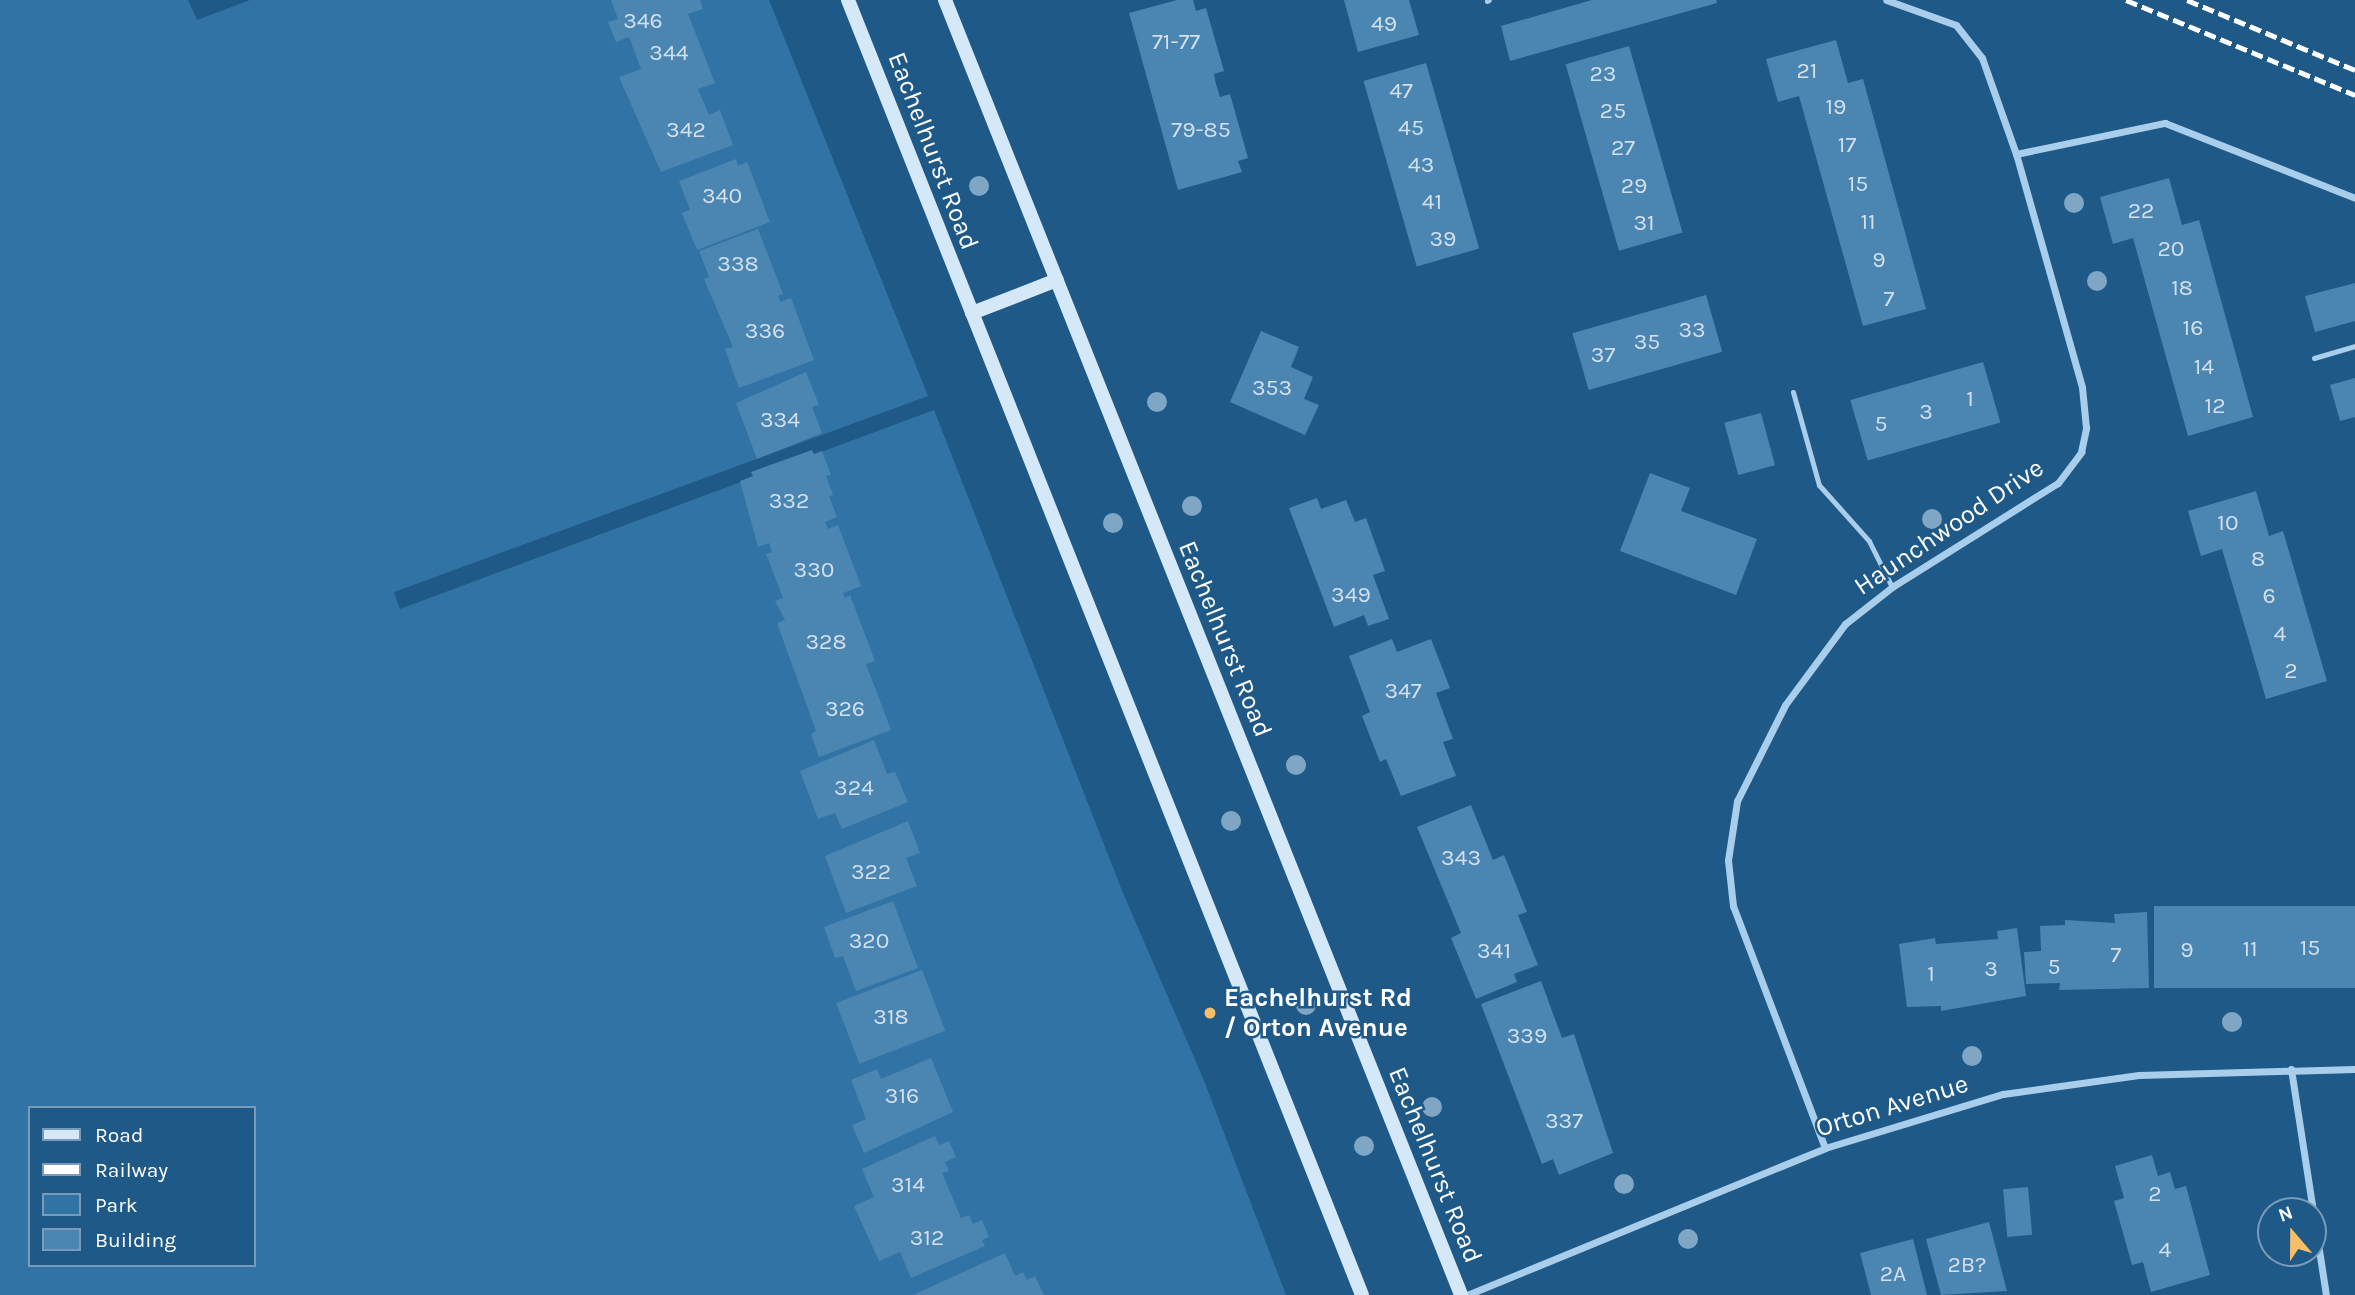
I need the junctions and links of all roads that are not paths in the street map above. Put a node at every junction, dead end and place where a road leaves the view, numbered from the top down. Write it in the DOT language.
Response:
graph roads {
  1 [pos="848,0"];
  2 [pos="945,0"];
  3 [pos="1886,0"];
  4 [pos="2016,154"];
  5 [pos="2355,198"];
  6 [pos="1057,280"];
  7 [pos="972,313"];
  8 [pos="2355,346"];
  9 [pos="2314,358"];
  10 [pos="1793,392"];
  11 [pos="1892,587"];
  12 [pos="2291,1069"];
  13 [pos="2355,1069"];
  14 [pos="1825,1148"];
  15 [pos="1362,1295"];
  16 [pos="1461,1295"];
  17 [pos="1467,1295"];
  18 [pos="2326,1295"];
  1 -- 7 [label="main road, Eachelhurst Road"];
  2 -- 6 [label="main road, Eachelhurst Road"];
  3 -- 4 [label="street, Haunchwood Drive"];
  4 -- 5 [label="street"];
  4 -- 11 [label="street, Haunchwood Drive"];
  6 -- 7 [label="main road"];
  6 -- 16 [label="main road, Eachelhurst Road"];
  7 -- 15 [label="main road, Eachelhurst Road"];
  8 -- 9 [label="lane"];
  10 -- 11 [label="lane"];
  11 -- 14 [label="street, Haunchwood Drive"];
  12 -- 13 [label="street, Orton Avenue"];
  12 -- 14 [label="street, Orton Avenue"];
  12 -- 18 [label="street"];
  14 -- 17 [label="street, Orton Avenue"];
}
